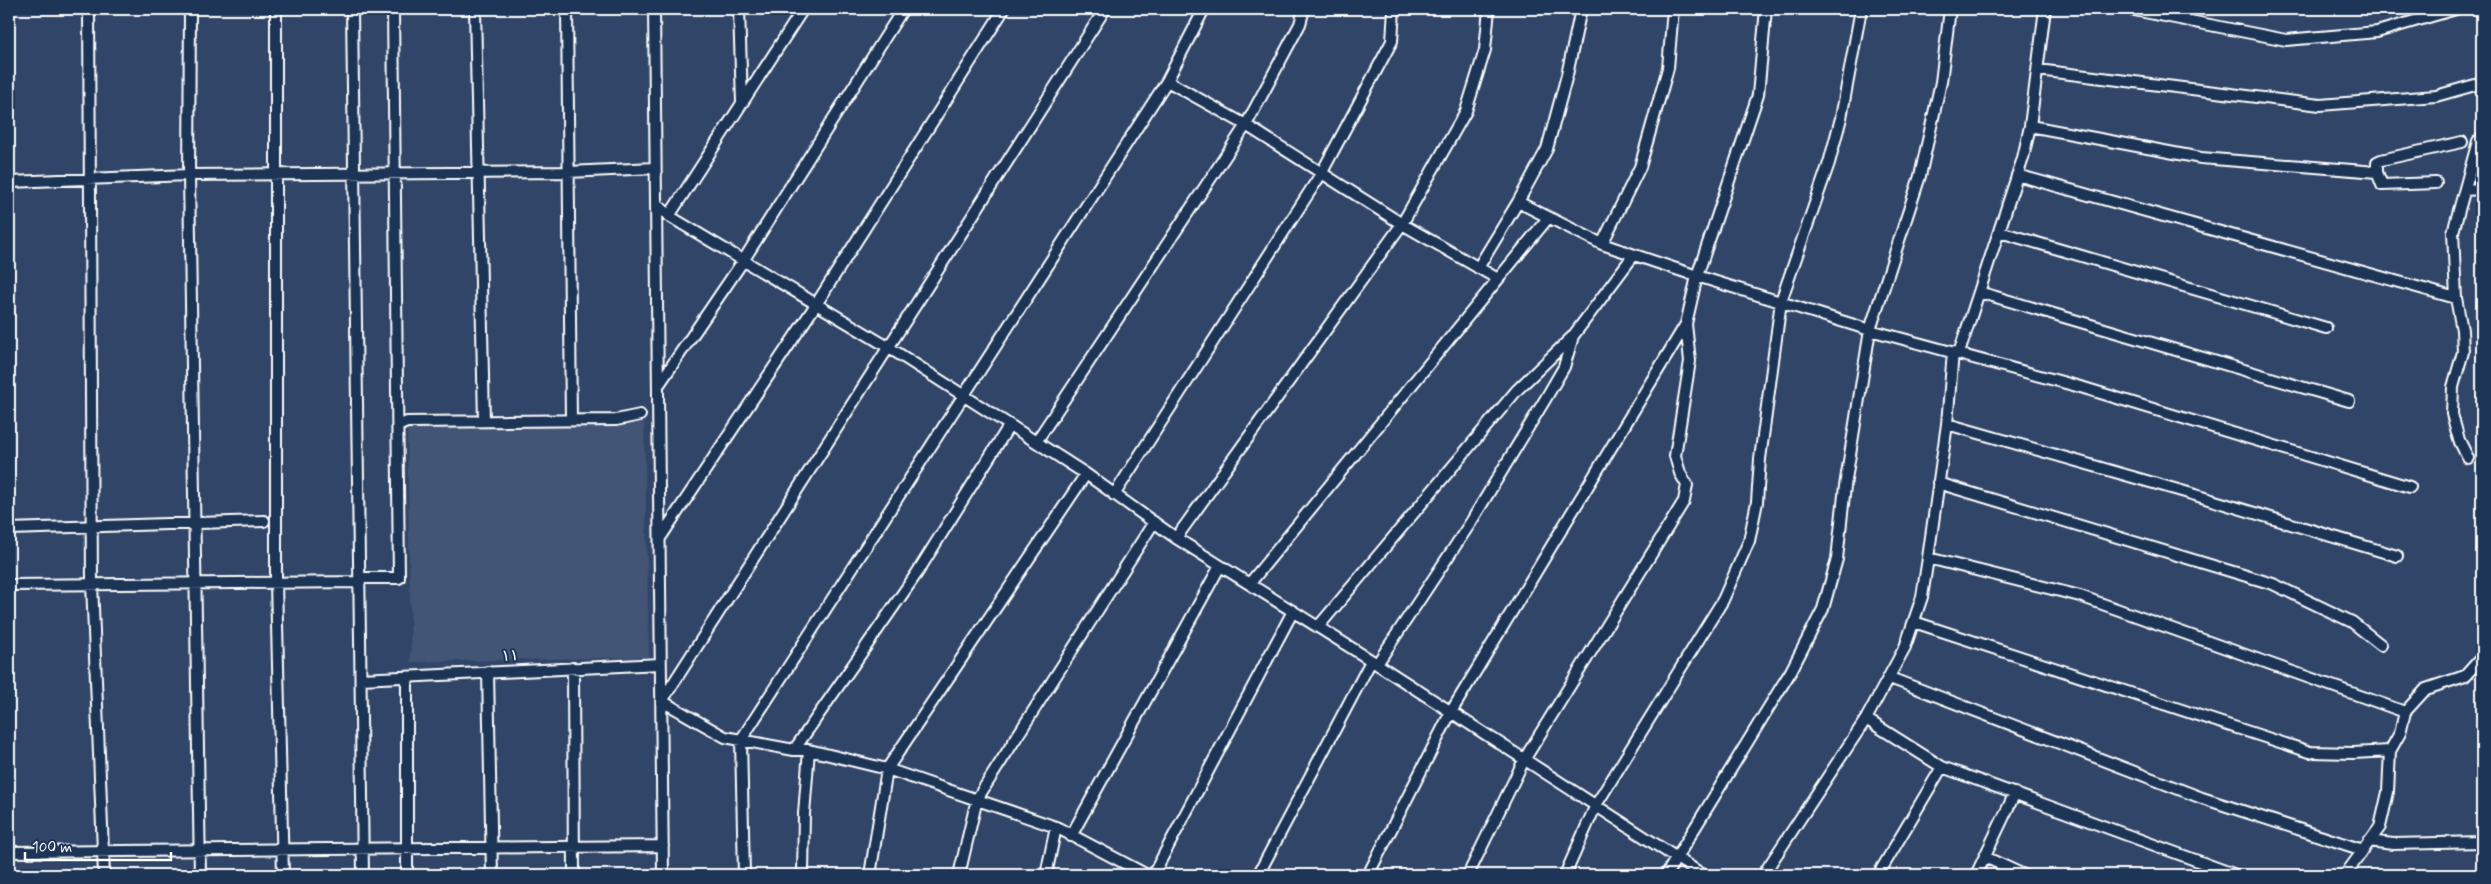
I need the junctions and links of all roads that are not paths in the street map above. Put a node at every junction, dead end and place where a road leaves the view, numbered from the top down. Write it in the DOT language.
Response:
graph roads {
  1 [pos="89,9"];
  2 [pos="190,9"];
  3 [pos="276,9"];
  4 [pos="352,9"];
  5 [pos="393,9"];
  6 [pos="475,9"];
  7 [pos="567,9"];
  8 [pos="654,9"];
  9 [pos="739,9"];
  10 [pos="803,9"];
  11 [pos="903,9"];
  12 [pos="1004,9"];
  13 [pos="1105,9"];
  14 [pos="1204,9"];
  15 [pos="1304,9"];
  16 [pos="1394,9"];
  17 [pos="1488,9"];
  18 [pos="1581,9"];
  19 [pos="1673,9"];
  20 [pos="1766,9"];
  21 [pos="1861,9"];
  22 [pos="1950,9"];
  23 [pos="2045,9"];
  24 [pos="2129,9"];
  25 [pos="2456,9"];
  26 [pos="2170,12"];
  27 [pos="2038,70"];
  28 [pos="1167,81"];
  29 [pos="2482,83"];
  30 [pos="742,102"];
  31 [pos="1246,125"];
  32 [pos="2030,126"];
  33 [pos="2482,138"];
  34 [pos="2462,142"];
  35 [pos="655,168"];
  36 [pos="478,171"];
  37 [pos="568,172"];
  38 [pos="2377,172"];
  39 [pos="394,173"];
  40 [pos="354,174"];
  41 [pos="1321,174"];
  42 [pos="189,175"];
  43 [pos="2017,175"];
  44 [pos="276,176"];
  45 [pos="90,178"];
  46 [pos="9,182"];
  47 [pos="2436,183"];
  48 [pos="2482,189"];
  49 [pos="2464,190"];
  50 [pos="1518,202"];
  51 [pos="656,203"];
  52 [pos="669,216"];
  53 [pos="1548,218"];
  54 [pos="1402,224"];
  55 [pos="2000,232"];
  56 [pos="1602,244"];
  57 [pos="1633,256"];
  58 [pos="743,261"];
  59 [pos="1478,268"];
  60 [pos="1697,276"];
  61 [pos="1498,279"];
  62 [pos="1979,292"];
  63 [pos="2456,298"];
  64 [pos="1781,301"];
  65 [pos="817,303"];
  66 [pos="1686,324"];
  67 [pos="2326,328"];
  68 [pos="1870,330"];
  69 [pos="1573,336"];
  70 [pos="888,347"];
  71 [pos="1956,352"];
  72 [pos="659,383"];
  73 [pos="964,396"];
  74 [pos="2349,401"];
  75 [pos="640,415"];
  76 [pos="571,420"];
  77 [pos="484,421"];
  78 [pos="1947,424"];
  79 [pos="398,426"];
  80 [pos="1008,426"];
  81 [pos="1036,442"];
  82 [pos="2468,458"];
  83 [pos="1086,474"];
  84 [pos="1938,483"];
  85 [pos="2410,487"];
  86 [pos="1114,495"];
  87 [pos="264,521"];
  88 [pos="1154,522"];
  89 [pos="196,523"];
  90 [pos="92,527"];
  91 [pos="9,529"];
  92 [pos="660,538"];
  93 [pos="1176,538"];
  94 [pos="2397,556"];
  95 [pos="1928,558"];
  96 [pos="1220,566"];
  97 [pos="360,580"];
  98 [pos="276,582"];
  99 [pos="92,583"];
  100 [pos="1250,583"];
  101 [pos="195,584"];
  102 [pos="9,585"];
  103 [pos="1293,611"];
  104 [pos="1914,622"];
  105 [pos="1318,626"];
  106 [pos="2382,645"];
  107 [pos="2482,657"];
  108 [pos="1374,662"];
  109 [pos="660,664"];
  110 [pos="573,668"];
  111 [pos="488,672"];
  112 [pos="407,676"];
  113 [pos="1890,678"];
  114 [pos="361,679"];
  115 [pos="662,701"];
  116 [pos="1451,712"];
  117 [pos="2405,712"];
  118 [pos="1866,719"];
  119 [pos="741,740"];
  120 [pos="794,750"];
  121 [pos="809,750"];
  122 [pos="2390,751"];
  123 [pos="1524,760"];
  124 [pos="1942,767"];
  125 [pos="887,769"];
  126 [pos="2015,793"];
  127 [pos="977,799"];
  128 [pos="1596,805"];
  129 [pos="1056,828"];
  130 [pos="1071,836"];
  131 [pos="2370,841"];
  132 [pos="2482,842"];
  133 [pos="574,846"];
  134 [pos="663,846"];
  135 [pos="492,847"];
  136 [pos="363,848"];
  137 [pos="408,848"];
  138 [pos="282,849"];
  139 [pos="199,850"];
  140 [pos="2363,850"];
  141 [pos="104,851"];
  142 [pos="9,852"];
  143 [pos="1676,857"];
  144 [pos="1985,857"];
  145 [pos="1130,870"];
  146 [pos="104,875"];
  147 [pos="200,875"];
  148 [pos="283,875"];
  149 [pos="363,875"];
  150 [pos="407,875"];
  151 [pos="492,875"];
  152 [pos="574,875"];
  153 [pos="663,875"];
  154 [pos="744,875"];
  155 [pos="803,875"];
  156 [pos="870,875"];
  157 [pos="959,875"];
  158 [pos="1046,875"];
  159 [pos="1147,875"];
  160 [pos="1153,875"];
  161 [pos="1258,875"];
  162 [pos="1368,875"];
  163 [pos="1468,875"];
  164 [pos="1565,875"];
  165 [pos="1666,875"];
  166 [pos="1703,875"];
  167 [pos="1763,875"];
  168 [pos="1878,875"];
  169 [pos="1976,875"];
  170 [pos="2024,875"];
  171 [pos="2236,875"];
  172 [pos="2345,875"];
  1 -- 45 [label="street"];
  2 -- 42 [label="street"];
  3 -- 44 [label="street"];
  4 -- 40 [label="street"];
  5 -- 39 [label="street"];
  6 -- 36 [label="street"];
  7 -- 37 [label="street"];
  8 -- 35 [label="street"];
  9 -- 30 [label="street"];
  10 -- 30 [label="street"];
  11 -- 58 [label="street"];
  12 -- 65 [label="street"];
  13 -- 70 [label="street"];
  14 -- 28 [label="street"];
  15 -- 31 [label="street"];
  16 -- 41 [label="street"];
  17 -- 54 [label="street"];
  18 -- 50 [label="street"];
  19 -- 56 [label="street"];
  20 -- 60 [label="street"];
  21 -- 64 [label="street"];
  22 -- 68 [label="street"];
  23 -- 27 [label="street"];
  24 -- 26 [label="street"];
  25 -- 26 [label="street"];
  27 -- 29 [label="street"];
  27 -- 32 [label="street"];
  28 -- 31 [label="street"];
  28 -- 73 [label="street"];
  30 -- 52 [label="street"];
  31 -- 41 [label="street"];
  31 -- 81 [label="street"];
  32 -- 38 [label="street"];
  32 -- 43 [label="street"];
  33 -- 49 [label="street"];
  34 -- 38 [label="street"];
  35 -- 37 [label="street"];
  35 -- 51 [label="street"];
  36 -- 37 [label="street"];
  36 -- 39 [label="street"];
  36 -- 77 [label="street"];
  37 -- 76 [label="street"];
  38 -- 47 [label="street"];
  39 -- 40 [label="street"];
  39 -- 79 [label="street"];
  40 -- 44 [label="street"];
  40 -- 97 [label="street"];
  41 -- 54 [label="street"];
  41 -- 86 [label="street"];
  42 -- 44 [label="street"];
  42 -- 45 [label="street"];
  42 -- 89 [label="street"];
  43 -- 55 [label="street"];
  43 -- 63 [label="street"];
  44 -- 98 [label="street"];
  45 -- 46 [label="street"];
  45 -- 90 [label="street"];
  48 -- 49 [label="street"];
  49 -- 63 [label="street"];
  50 -- 53 [label="street"];
  50 -- 59 [label="street"];
  51 -- 52 [label="street"];
  51 -- 72 [label="street"];
  52 -- 58 [label="street"];
  53 -- 56 [label="street"];
  53 -- 61 [label="street"];
  54 -- 59 [label="street"];
  54 -- 93 [label="street"];
  55 -- 62 [label="street"];
  55 -- 67 [label="street"];
  56 -- 57 [label="street"];
  57 -- 60 [label="street"];
  57 -- 69 [label="street"];
  58 -- 65 [label="street"];
  58 -- 72 [label="street"];
  59 -- 61 [label="street"];
  60 -- 64 [label="street"];
  60 -- 66 [label="street"];
  61 -- 100 [label="street"];
  62 -- 71 [label="street"];
  62 -- 74 [label="street"];
  63 -- 82 [label="street"];
  64 -- 68 [label="street"];
  64 -- 128 [label="street"];
  65 -- 70 [label="street"];
  65 -- 92 [label="street"];
  66 -- 116 [label="street"];
  66 -- 123 [label="street"];
  68 -- 71 [label="street"];
  68 -- 143 [label="street"];
  69 -- 105 [label="street"];
  69 -- 108 [label="street"];
  70 -- 73 [label="street"];
  70 -- 115 [label="street"];
  71 -- 78 [label="street"];
  71 -- 85 [label="street"];
  72 -- 92 [label="street"];
  73 -- 80 [label="street"];
  73 -- 119 [label="street"];
  75 -- 76 [label="street"];
  76 -- 77 [label="street"];
  77 -- 79 [label="street"];
  78 -- 84 [label="street"];
  78 -- 94 [label="street"];
  79 -- 97 [label="street"];
  80 -- 81 [label="street"];
  80 -- 120 [label="street"];
  81 -- 83 [label="street"];
  83 -- 86 [label="street"];
  83 -- 125 [label="street"];
  84 -- 95 [label="street"];
  84 -- 106 [label="street"];
  86 -- 88 [label="street"];
  87 -- 89 [label="street"];
  88 -- 93 [label="street"];
  88 -- 127 [label="street"];
  89 -- 90 [label="street"];
  89 -- 101 [label="street"];
  90 -- 91 [label="street"];
  90 -- 99 [label="street"];
  92 -- 109 [label="street"];
  93 -- 96 [label="street"];
  95 -- 104 [label="street"];
  95 -- 117 [label="street"];
  96 -- 100 [label="street"];
  96 -- 130 [label="street"];
  97 -- 98 [label="street"];
  97 -- 114 [label="street"];
  98 -- 101 [label="street"];
  98 -- 138 [label="street"];
  99 -- 101 [label="street"];
  99 -- 102 [label="street"];
  99 -- 141 [label="street"];
  100 -- 103 [label="street"];
  101 -- 139 [label="street"];
  103 -- 105 [label="street"];
  103 -- 160 [label="street"];
  104 -- 113 [label="street"];
  104 -- 122 [label="street"];
  105 -- 108 [label="street"];
  107 -- 117 [label="street"];
  108 -- 116 [label="street"];
  108 -- 161 [label="street"];
  109 -- 110 [label="street, ۱۱"];
  109 -- 115 [label="street"];
  110 -- 111 [label="street, ۱۱"];
  110 -- 133 [label="street"];
  111 -- 112 [label="street, ۱۱"];
  111 -- 135 [label="street"];
  112 -- 114 [label="street, ۱۱"];
  112 -- 137 [label="street"];
  113 -- 118 [label="street"];
  113 -- 140 [label="street"];
  114 -- 136 [label="street"];
  115 -- 119 [label="street"];
  115 -- 134 [label="street"];
  116 -- 123 [label="street"];
  116 -- 162 [label="street"];
  117 -- 122 [label="street"];
  118 -- 124 [label="street"];
  118 -- 167 [label="street"];
  119 -- 120 [label="street"];
  119 -- 154 [label="street"];
  120 -- 121 [label="street"];
  121 -- 125 [label="street"];
  121 -- 155 [label="street"];
  122 -- 131 [label="street"];
  123 -- 128 [label="street"];
  123 -- 163 [label="street"];
  124 -- 126 [label="street"];
  124 -- 168 [label="street"];
  125 -- 127 [label="street"];
  125 -- 156 [label="street"];
  126 -- 144 [label="street"];
  126 -- 171 [label="street"];
  127 -- 129 [label="street"];
  127 -- 157 [label="street"];
  128 -- 143 [label="street"];
  128 -- 164 [label="street"];
  129 -- 130 [label="street"];
  129 -- 158 [label="street"];
  130 -- 145 [label="street"];
  131 -- 132 [label="street"];
  131 -- 140 [label="street"];
  133 -- 134 [label="street"];
  133 -- 135 [label="street"];
  133 -- 152 [label="street"];
  134 -- 153 [label="street"];
  135 -- 137 [label="street"];
  135 -- 151 [label="street"];
  136 -- 137 [label="street"];
  136 -- 138 [label="street"];
  136 -- 149 [label="street"];
  137 -- 150 [label="street"];
  138 -- 139 [label="street"];
  138 -- 148 [label="street"];
  139 -- 141 [label="street"];
  139 -- 147 [label="street"];
  140 -- 172 [label="street"];
  141 -- 142 [label="street"];
  141 -- 146 [label="street"];
  143 -- 165 [label="street"];
  143 -- 166 [label="street"];
  144 -- 169 [label="street"];
  144 -- 170 [label="street"];
  145 -- 159 [label="street"];
}
